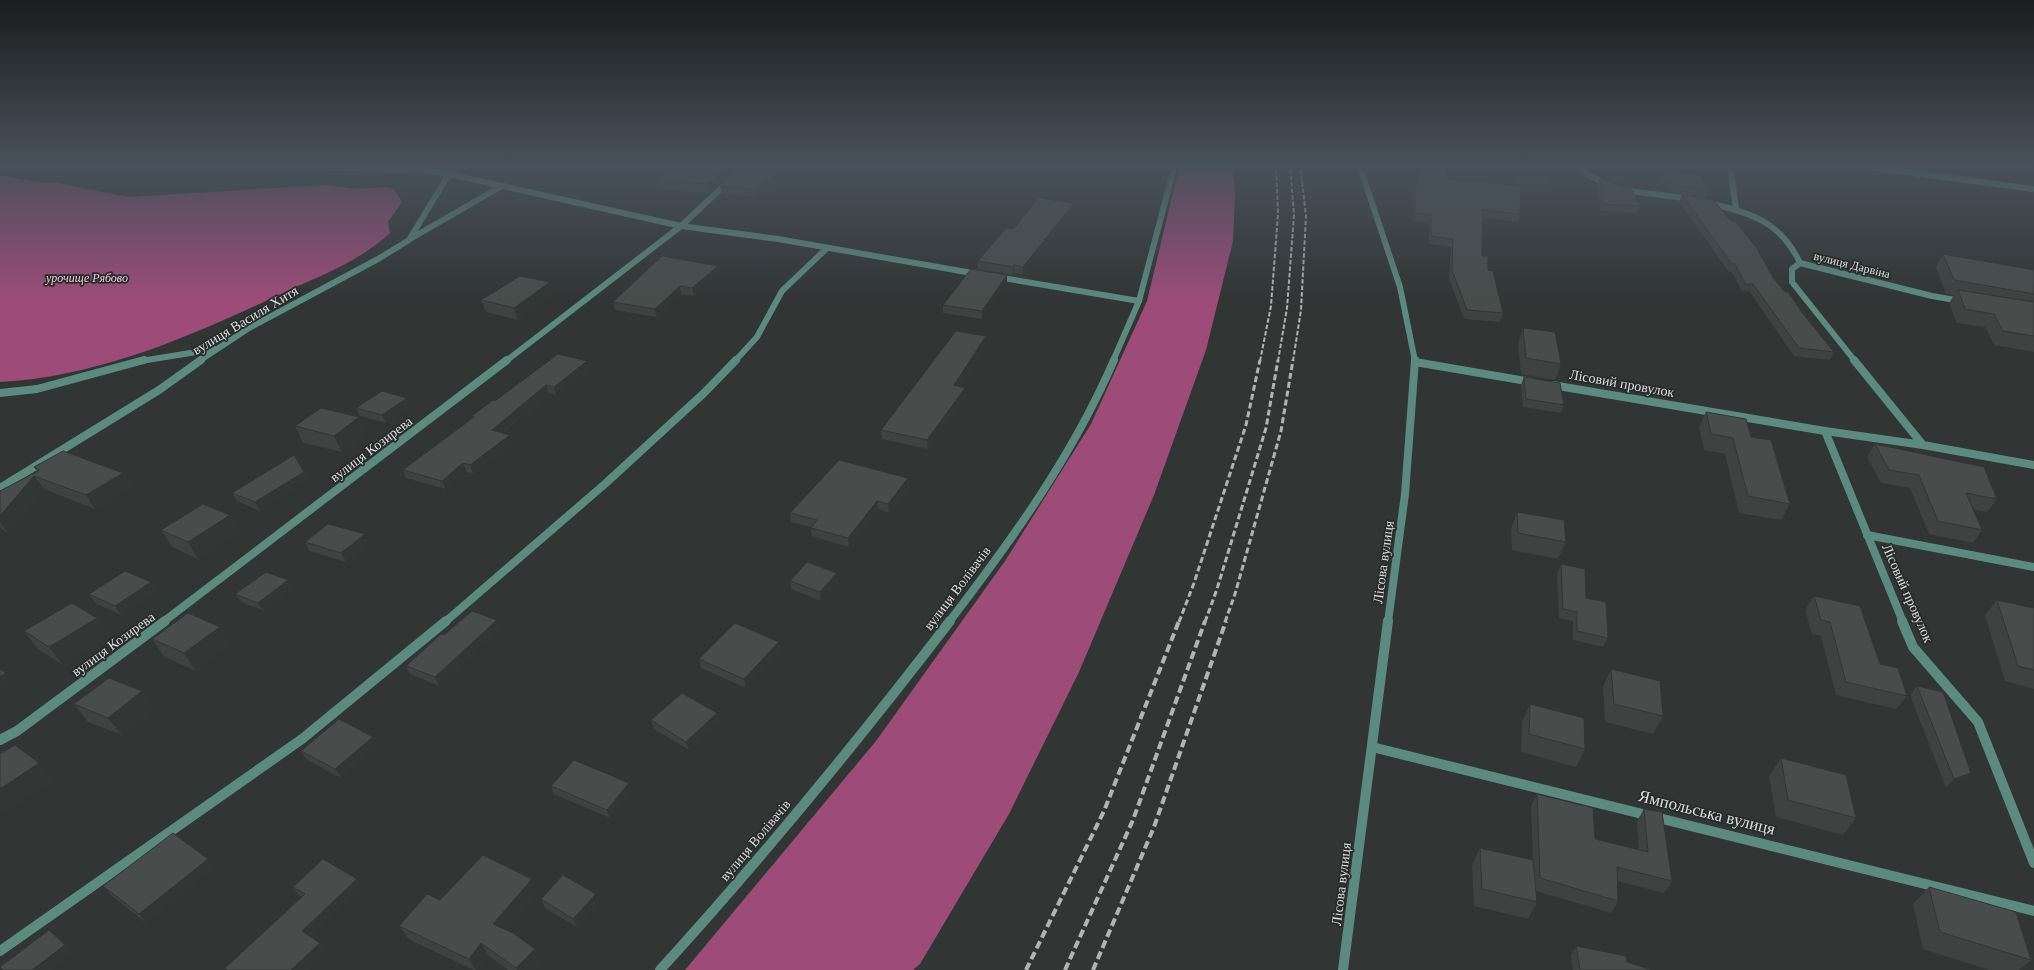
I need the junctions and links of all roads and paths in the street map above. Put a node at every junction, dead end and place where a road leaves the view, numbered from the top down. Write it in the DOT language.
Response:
graph roads {
  1 [pos="428,209"];
  2 [pos="461,209"];
  3 [pos="605,209"];
  4 [pos="699,209"];
  5 [pos="1163,209"];
  6 [pos="1374,209"];
  7 [pos="1739,209"];
  8 [pos="681,226"];
  9 [pos="410,240"];
  10 [pos="827,248"];
  11 [pos="1800,263"];
  12 [pos="984,275"];
  13 [pos="992,276"];
  14 [pos="1139,301"];
  15 [pos="1971,302"];
  16 [pos="215,349"];
  17 [pos="1415,362"];
  18 [pos="0,393"];
  19 [pos="1825,431"];
  20 [pos="1923,444"];
  21 [pos="2034,465"];
  22 [pos="0,488"];
  23 [pos="1867,536"];
  24 [pos="2034,567"];
  25 [pos="0,740"];
  26 [pos="1372,747"];
  27 [pos="2034,863"];
  28 [pos="2034,911"];
  29 [pos="0,951"];
  30 [pos="660,970"];
  31 [pos="1343,970"];
  1 -- 9 [label="street, вулиця Василя Хитя"];
  2 -- 9 [label="street"];
  3 -- 8 [label="street"];
  4 -- 8 [label="street, вулиця Козирева"];
  5 -- 14 [label="street, вулиця Волівачів"];
  6 -- 17 [label="street, Лісова вулиця"];
  7 -- 11 [label="street, вулиця Дарвіна"];
  8 -- 10 [label="street"];
  8 -- 25 [label="street, вулиця Козирева"];
  9 -- 16 [label="street, вулиця Василя Хитя"];
  10 -- 12 [label="street"];
  10 -- 29 [label="street"];
  11 -- 15 [label="street, вулиця Дарвіна"];
  11 -- 20 [label="street"];
  13 -- 14 [label="street"];
  14 -- 30 [label="street, вулиця Волівачів"];
  16 -- 18 [label="street"];
  16 -- 22 [label="street, вулиця Василя Хитя"];
  17 -- 19 [label="street, Лісовий провулок"];
  17 -- 26 [label="street, Лісова вулиця"];
  19 -- 20 [label="street, Лісовий провулок"];
  19 -- 23 [label="street, Лісовий провулок"];
  20 -- 21 [label="street, Лісовий провулок"];
  23 -- 24 [label="street"];
  23 -- 27 [label="street, Лісовий провулок"];
  26 -- 28 [label="street, Ямпольська вулиця"];
  26 -- 31 [label="street, Лісова вулиця"];
}
